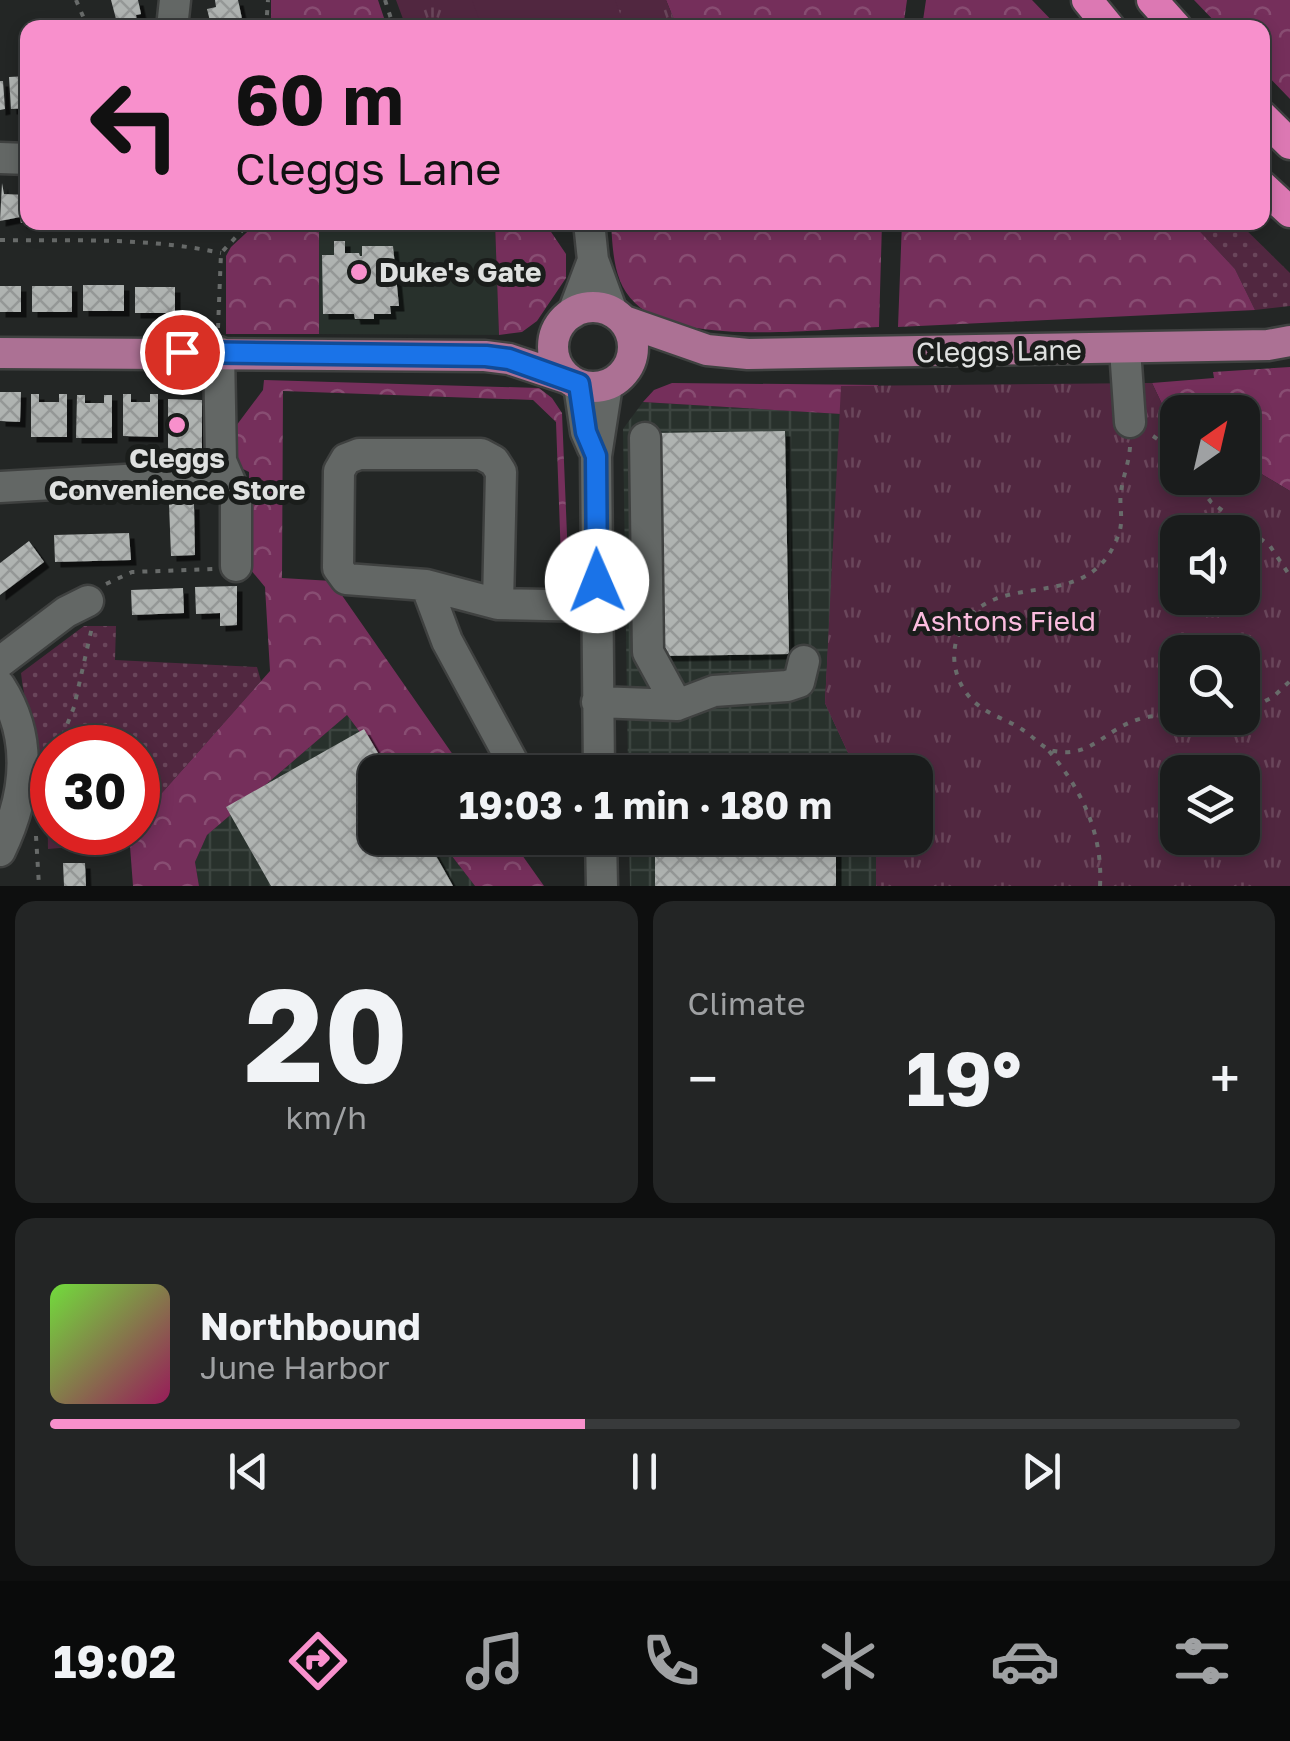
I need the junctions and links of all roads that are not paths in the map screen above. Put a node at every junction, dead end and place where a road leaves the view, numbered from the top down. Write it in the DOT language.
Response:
graph roads {
  1 [pos="1087,0"];
  2 [pos="1152,0"];
  3 [pos="1103,20"];
  4 [pos="1170,20"];
  5 [pos="1270,124"];
  6 [pos="1290,144"];
  7 [pos="1270,193"];
  8 [pos="1290,212"];
  9 [pos="590,230"];
  10 [pos="592,260"];
  11 [pos="618,317"];
  12 [pos="565,322"];
  13 [pos="1279,343"];
  14 [pos="1125,349"];
  15 [pos="707,350"];
  16 [pos="219,352"];
  17 [pos="0,353"];
  18 [pos="486,356"];
  19 [pos="596,380"];
  20 [pos="1130,422"];
  21 [pos="645,438"];
  22 [pos="223,468"];
  23 [pos="0,488"];
  24 [pos="597,540"];
  25 [pos="646,541"];
  26 [pos="236,566"];
  27 [pos="426,585"];
  28 [pos="100,600"];
  29 [pos="498,604"];
  30 [pos="597,606"];
  31 [pos="804,661"];
  32 [pos="0,662"];
  33 [pos="0,686"];
  34 [pos="597,702"];
  35 [pos="678,705"];
  36 [pos="509,755"];
  37 [pos="599,755"];
  38 [pos="0,851"];
  39 [pos="601,855"];
  40 [pos="602,886"];
  1 -- 3 [label="highway"];
  2 -- 4 [label="highway"];
  5 -- 6 [label="highway"];
  7 -- 8 [label="highway"];
  9 -- 10 [label="street"];
  10 -- 11 [label="street"];
  10 -- 12 [label="street"];
  11 -- 12 [label="main road"];
  11 -- 15 [label="main road, Cleggs Lane"];
  11 -- 19 [label="main road"];
  12 -- 18 [label="main road"];
  12 -- 19 [label="main road"];
  13 -- 14 [label="main road, Cleggs Lane"];
  14 -- 15 [label="main road, Cleggs Lane"];
  14 -- 20 [label="street"];
  15 -- 19 [label="main road, Cleggs Lane"];
  16 -- 17 [label="main road"];
  16 -- 18 [label="main road"];
  16 -- 22 [label="street"];
  18 -- 19 [label="main road"];
  19 -- 24 [label="street"];
  21 -- 25 [label="street"];
  22 -- 23 [label="street"];
  22 -- 26 [label="street"];
  24 -- 25 [label="street"];
  24 -- 30 [label="street"];
  25 -- 35 [label="street"];
  27 -- 29 [label="street"];
  27 -- 29 [label="street"];
  27 -- 36 [label="street"];
  28 -- 32 [label="street"];
  29 -- 30 [label="street"];
  30 -- 34 [label="street"];
  31 -- 35 [label="street"];
  33 -- 38 [label="street"];
  34 -- 35 [label="street"];
  34 -- 37 [label="street"];
  39 -- 40 [label="street"];
}
